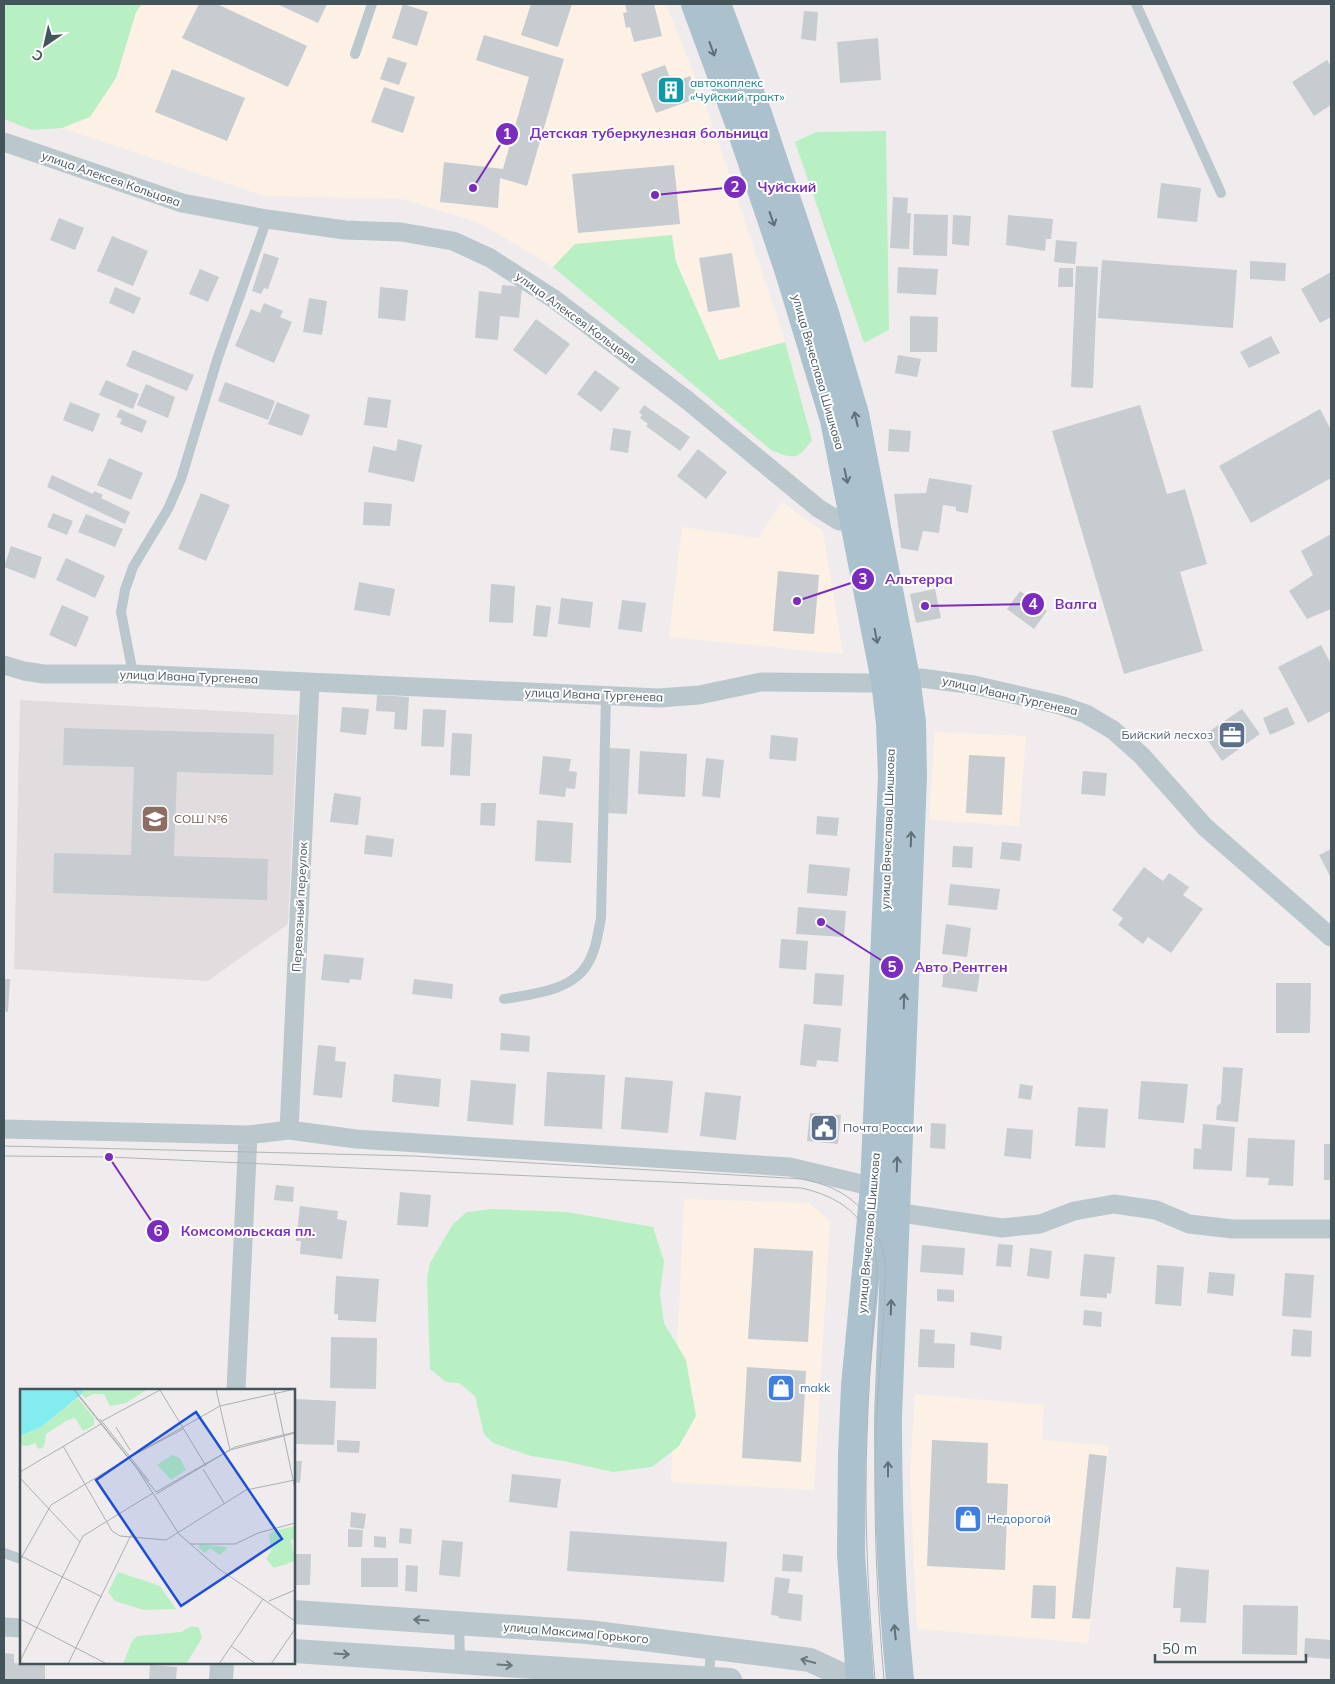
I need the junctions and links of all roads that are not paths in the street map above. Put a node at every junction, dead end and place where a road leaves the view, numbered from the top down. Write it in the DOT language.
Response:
graph roads {
  1 [pos="372,4"];
  2 [pos="695,4"];
  3 [pos="718,4"];
  4 [pos="1136,4"];
  5 [pos="355,54"];
  6 [pos="748,117"];
  7 [pos="4,142"];
  8 [pos="1221,193"];
  9 [pos="267,219"];
  10 [pos="865,519"];
  11 [pos="4,665"];
  12 [pos="133,674"];
  13 [pos="895,680"];
  14 [pos="310,683"];
  15 [pos="606,696"];
  16 [pos="1331,937"];
  17 [pos="504,999"];
  18 [pos="4,1129"];
  19 [pos="289,1130"];
  20 [pos="248,1135"];
  21 [pos="874,1187"];
  22 [pos="894,1212"];
  23 [pos="1331,1229"];
  24 [pos="236,1389"];
  25 [pos="4,1553"];
  26 [pos="20,1559"];
  27 [pos="295,1612"];
  28 [pos="459,1623"];
  29 [pos="4,1627"];
  30 [pos="20,1628"];
  31 [pos="712,1647"];
  32 [pos="295,1651"];
  33 [pos="460,1662"];
  34 [pos="222,1664"];
  35 [pos="720,1679"];
  36 [pos="221,1680"];
  37 [pos="853,1680"];
  38 [pos="860,1680"];
  39 [pos="900,1680"];
  1 -- 5 [label="lane"];
  2 -- 6 [label="main road, улица Вячеслава Шишкова, one-way"];
  3 -- 6 [label="main road, улица Вячеслава Шишкова"];
  4 -- 8 [label="lane"];
  6 -- 10 [label="main road, улица Вячеслава Шишкова"];
  7 -- 9 [label="street, улица Алексея Кольцова"];
  9 -- 10 [label="street, улица Алексея Кольцова"];
  9 -- 12 [label="lane"];
  10 -- 13 [label="main road, улица Вячеслава Шишкова"];
  11 -- 12 [label="street, улица Ивана Тургенева"];
  12 -- 14 [label="street, улица Ивана Тургенева"];
  13 -- 15 [label="street, улица Ивана Тургенева"];
  13 -- 16 [label="street, улица Ивана Тургенева"];
  13 -- 21 [label="main road, улица Вячеслава Шишкова"];
  22 -- 13 [label="main road, улица Вячеслава Шишкова, one-way"];
  14 -- 15 [label="street, улица Ивана Тургенева"];
  14 -- 19 [label="street, Перевозный переулок"];
  15 -- 17 [label="lane"];
  18 -- 20 [label="street"];
  19 -- 20 [label="street"];
  19 -- 21 [label="street"];
  20 -- 24 [label="street"];
  21 -- 38 [label="main road, улица Вячеслава Шишкова"];
  22 -- 23 [label="street"];
  39 -- 22 [label="main road, улица Вячеслава Шишкова, one-way"];
  25 -- 26 [label="lane"];
  28 -- 27 [label="street, улица Максима Горького, one-way"];
  28 -- 31 [label="street, улица Максима Горького"];
  28 -- 33 [label="lane"];
  29 -- 30 [label="street"];
  31 -- 35 [label="lane"];
  37 -- 31 [label="street, улица Максима Горького, one-way"];
  32 -- 33 [label="street, one-way"];
  33 -- 35 [label="street, one-way"];
  34 -- 36 [label="street"];
}
